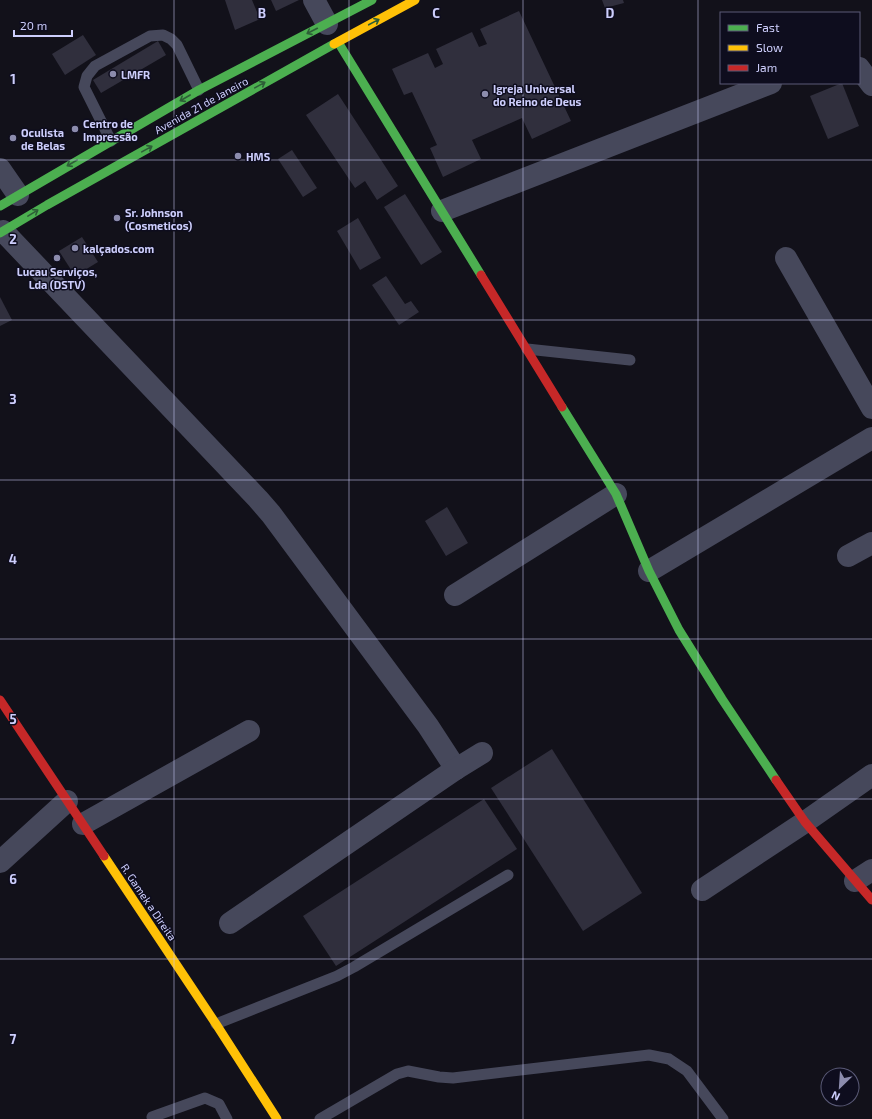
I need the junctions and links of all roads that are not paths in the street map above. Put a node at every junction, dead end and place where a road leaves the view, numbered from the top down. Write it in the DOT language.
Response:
graph roads {
  1 [pos="314,0"];
  2 [pos="372,0"];
  3 [pos="415,0"];
  4 [pos="332,33"];
  5 [pos="860,69"];
  6 [pos="768,84"];
  7 [pos="872,85"];
  8 [pos="199,90"];
  9 [pos="110,141"];
  10 [pos="0,169"];
  11 [pos="9,201"];
  12 [pos="442,211"];
  13 [pos="2,232"];
  14 [pos="786,258"];
  15 [pos="527,349"];
  16 [pos="630,360"];
  17 [pos="872,408"];
  18 [pos="872,438"];
  19 [pos="616,494"];
  20 [pos="872,543"];
  21 [pos="848,556"];
  22 [pos="649,571"];
  23 [pos="455,595"];
  24 [pos="0,700"];
  25 [pos="249,731"];
  26 [pos="482,753"];
  27 [pos="456,769"];
  28 [pos="872,775"];
  29 [pos="67,801"];
  30 [pos="805,822"];
  31 [pos="83,824"];
  32 [pos="0,862"];
  33 [pos="508,875"];
  34 [pos="863,875"];
  35 [pos="702,890"];
  36 [pos="872,900"];
  37 [pos="230,923"];
  38 [pos="216,1024"];
  39 [pos="152,1117"];
  40 [pos="228,1119"];
  41 [pos="277,1119"];
  42 [pos="320,1119"];
  43 [pos="723,1119"];
  1 -- 4 [label="street"];
  2 -- 4 [label="main road, Avenida 21 de Janeiro"];
  4 -- 3 [label="main road, Avenida 21 de Janeiro, one-way"];
  4 -- 8 [label="main road, Avenida 21 de Janeiro, one-way"];
  4 -- 12 [label="main road"];
  13 -- 4 [label="main road, Avenida 21 de Janeiro, one-way"];
  5 -- 7 [label="street"];
  6 -- 12 [label="street"];
  8 -- 9 [label="main road, Avenida 21 de Janeiro, one-way"];
  8 -- 9 [label="lane"];
  9 -- 11 [label="main road, Avenida 21 de Janeiro, one-way"];
  10 -- 11 [label="street"];
  12 -- 15 [label="main road"];
  13 -- 27 [label="street"];
  14 -- 17 [label="street"];
  15 -- 16 [label="lane"];
  15 -- 19 [label="main road"];
  18 -- 22 [label="street"];
  19 -- 22 [label="main road"];
  19 -- 23 [label="street"];
  20 -- 21 [label="street"];
  22 -- 30 [label="main road"];
  24 -- 29 [label="main road, R. Gamek a Direita"];
  25 -- 31 [label="street"];
  26 -- 27 [label="street"];
  27 -- 37 [label="street"];
  28 -- 30 [label="street"];
  29 -- 31 [label="main road, R. Gamek a Direita"];
  29 -- 32 [label="street"];
  30 -- 34 [label="main road"];
  30 -- 35 [label="street"];
  31 -- 38 [label="main road, R. Gamek a Direita"];
  33 -- 38 [label="lane"];
  34 -- 36 [label="main road"];
  38 -- 41 [label="main road, R. Gamek a Direita"];
  39 -- 40 [label="lane"];
  42 -- 43 [label="lane"];
}
